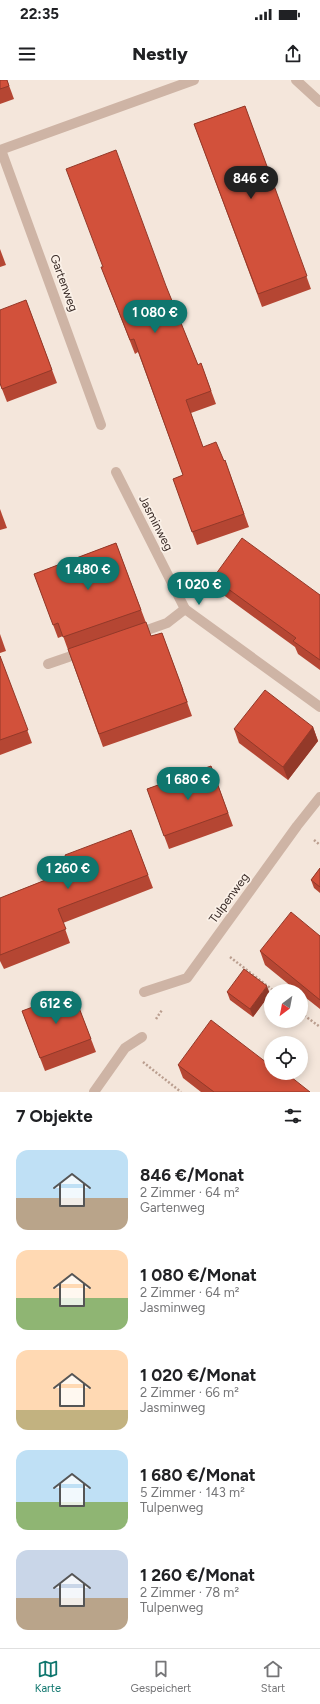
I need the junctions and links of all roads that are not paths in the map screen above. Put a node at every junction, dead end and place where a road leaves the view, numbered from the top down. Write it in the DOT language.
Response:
graph roads {
  1 [pos="194,80"];
  2 [pos="296,80"];
  3 [pos="320,102"];
  4 [pos="1,150"];
  5 [pos="101,425"];
  6 [pos="116,472"];
  7 [pos="185,608"];
  8 [pos="130,636"];
  9 [pos="92,649"];
  10 [pos="48,664"];
  11 [pos="320,707"];
  12 [pos="320,798"];
  13 [pos="144,992"];
  14 [pos="142,1037"];
  15 [pos="94,1092"];
  1 -- 4 [label="street, Gartenweg"];
  2 -- 3 [label="street"];
  4 -- 5 [label="street, Gartenweg"];
  6 -- 7 [label="street, Jasminweg"];
  7 -- 8 [label="street"];
  7 -- 11 [label="street, Jasminweg"];
  9 -- 10 [label="street"];
  12 -- 13 [label="street, Tulpenweg"];
  14 -- 15 [label="street"];
}
